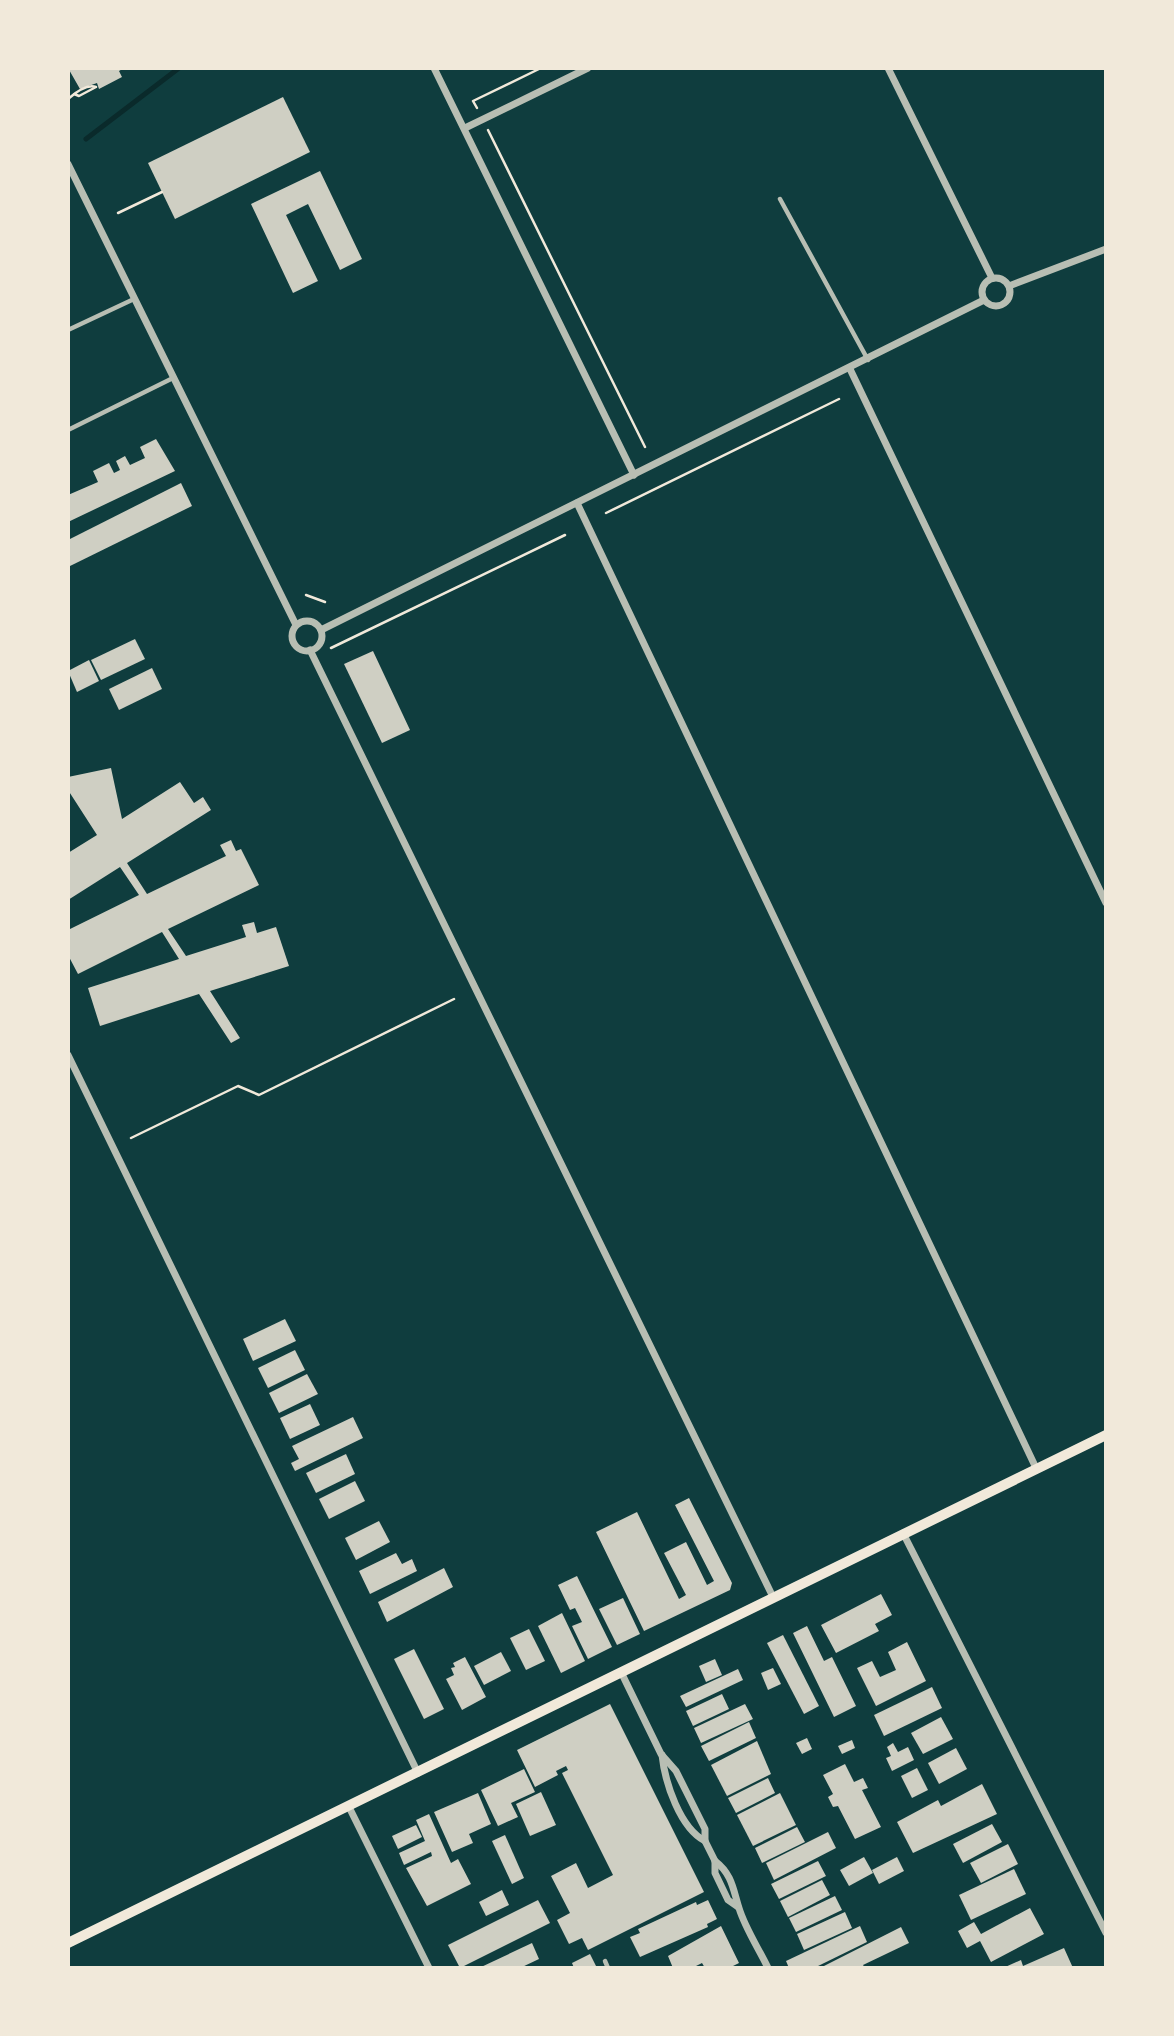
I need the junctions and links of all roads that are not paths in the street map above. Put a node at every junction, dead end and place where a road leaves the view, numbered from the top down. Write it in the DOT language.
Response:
graph roads {
  1 [pos="434,68"];
  2 [pos="589,68"];
  3 [pos="888,68"];
  4 [pos="466,128"];
  5 [pos="68,164"];
  6 [pos="780,199"];
  7 [pos="1106,249"];
  8 [pos="992,278"];
  9 [pos="1009,286"];
  10 [pos="135,299"];
  11 [pos="984,300"];
  12 [pos="68,330"];
  13 [pos="869,360"];
  14 [pos="850,369"];
  15 [pos="174,378"];
  16 [pos="68,430"];
  17 [pos="634,475"];
  18 [pos="577,503"];
  19 [pos="296,625"];
  20 [pos="321,630"];
  21 [pos="310,650"];
  22 [pos="1106,903"];
  23 [pos="68,1055"];
  24 [pos="1106,1434"];
  25 [pos="1036,1468"];
  26 [pos="904,1533"];
  27 [pos="773,1597"];
  28 [pos="621,1672"];
  29 [pos="662,1754"];
  30 [pos="418,1773"];
  31 [pos="349,1807"];
  32 [pos="705,1842"];
  33 [pos="1106,1933"];
  34 [pos="68,1942"];
  35 [pos="606,1961"];
  36 [pos="429,1968"];
  37 [pos="608,1968"];
  38 [pos="768,1968"];
  1 -- 4 [label="street"];
  2 -- 4 [label="street"];
  3 -- 8 [label="street"];
  4 -- 17 [label="street"];
  5 -- 10 [label="street"];
  6 -- 13 [label="lane"];
  7 -- 9 [label="street"];
  8 -- 9 [label="street"];
  8 -- 11 [label="street"];
  9 -- 11 [label="street"];
  10 -- 12 [label="lane"];
  10 -- 15 [label="street"];
  11 -- 13 [label="street"];
  13 -- 14 [label="street"];
  14 -- 17 [label="street"];
  14 -- 22 [label="street"];
  15 -- 16 [label="lane"];
  15 -- 19 [label="street"];
  17 -- 18 [label="street"];
  18 -- 20 [label="street"];
  18 -- 25 [label="street"];
  19 -- 20 [label="street"];
  19 -- 21 [label="street"];
  20 -- 21 [label="street"];
  21 -- 27 [label="street"];
  23 -- 30 [label="street"];
  24 -- 25 [label="main road"];
  25 -- 26 [label="main road"];
  26 -- 27 [label="main road"];
  26 -- 33 [label="street"];
  27 -- 28 [label="main road"];
  28 -- 29 [label="street"];
  28 -- 30 [label="main road"];
  29 -- 32 [label="street"];
  29 -- 32 [label="street"];
  30 -- 31 [label="main road"];
  31 -- 34 [label="main road"];
  31 -- 36 [label="street"];
  32 -- 38 [label="street"];
  35 -- 37 [label="lane"];
}
